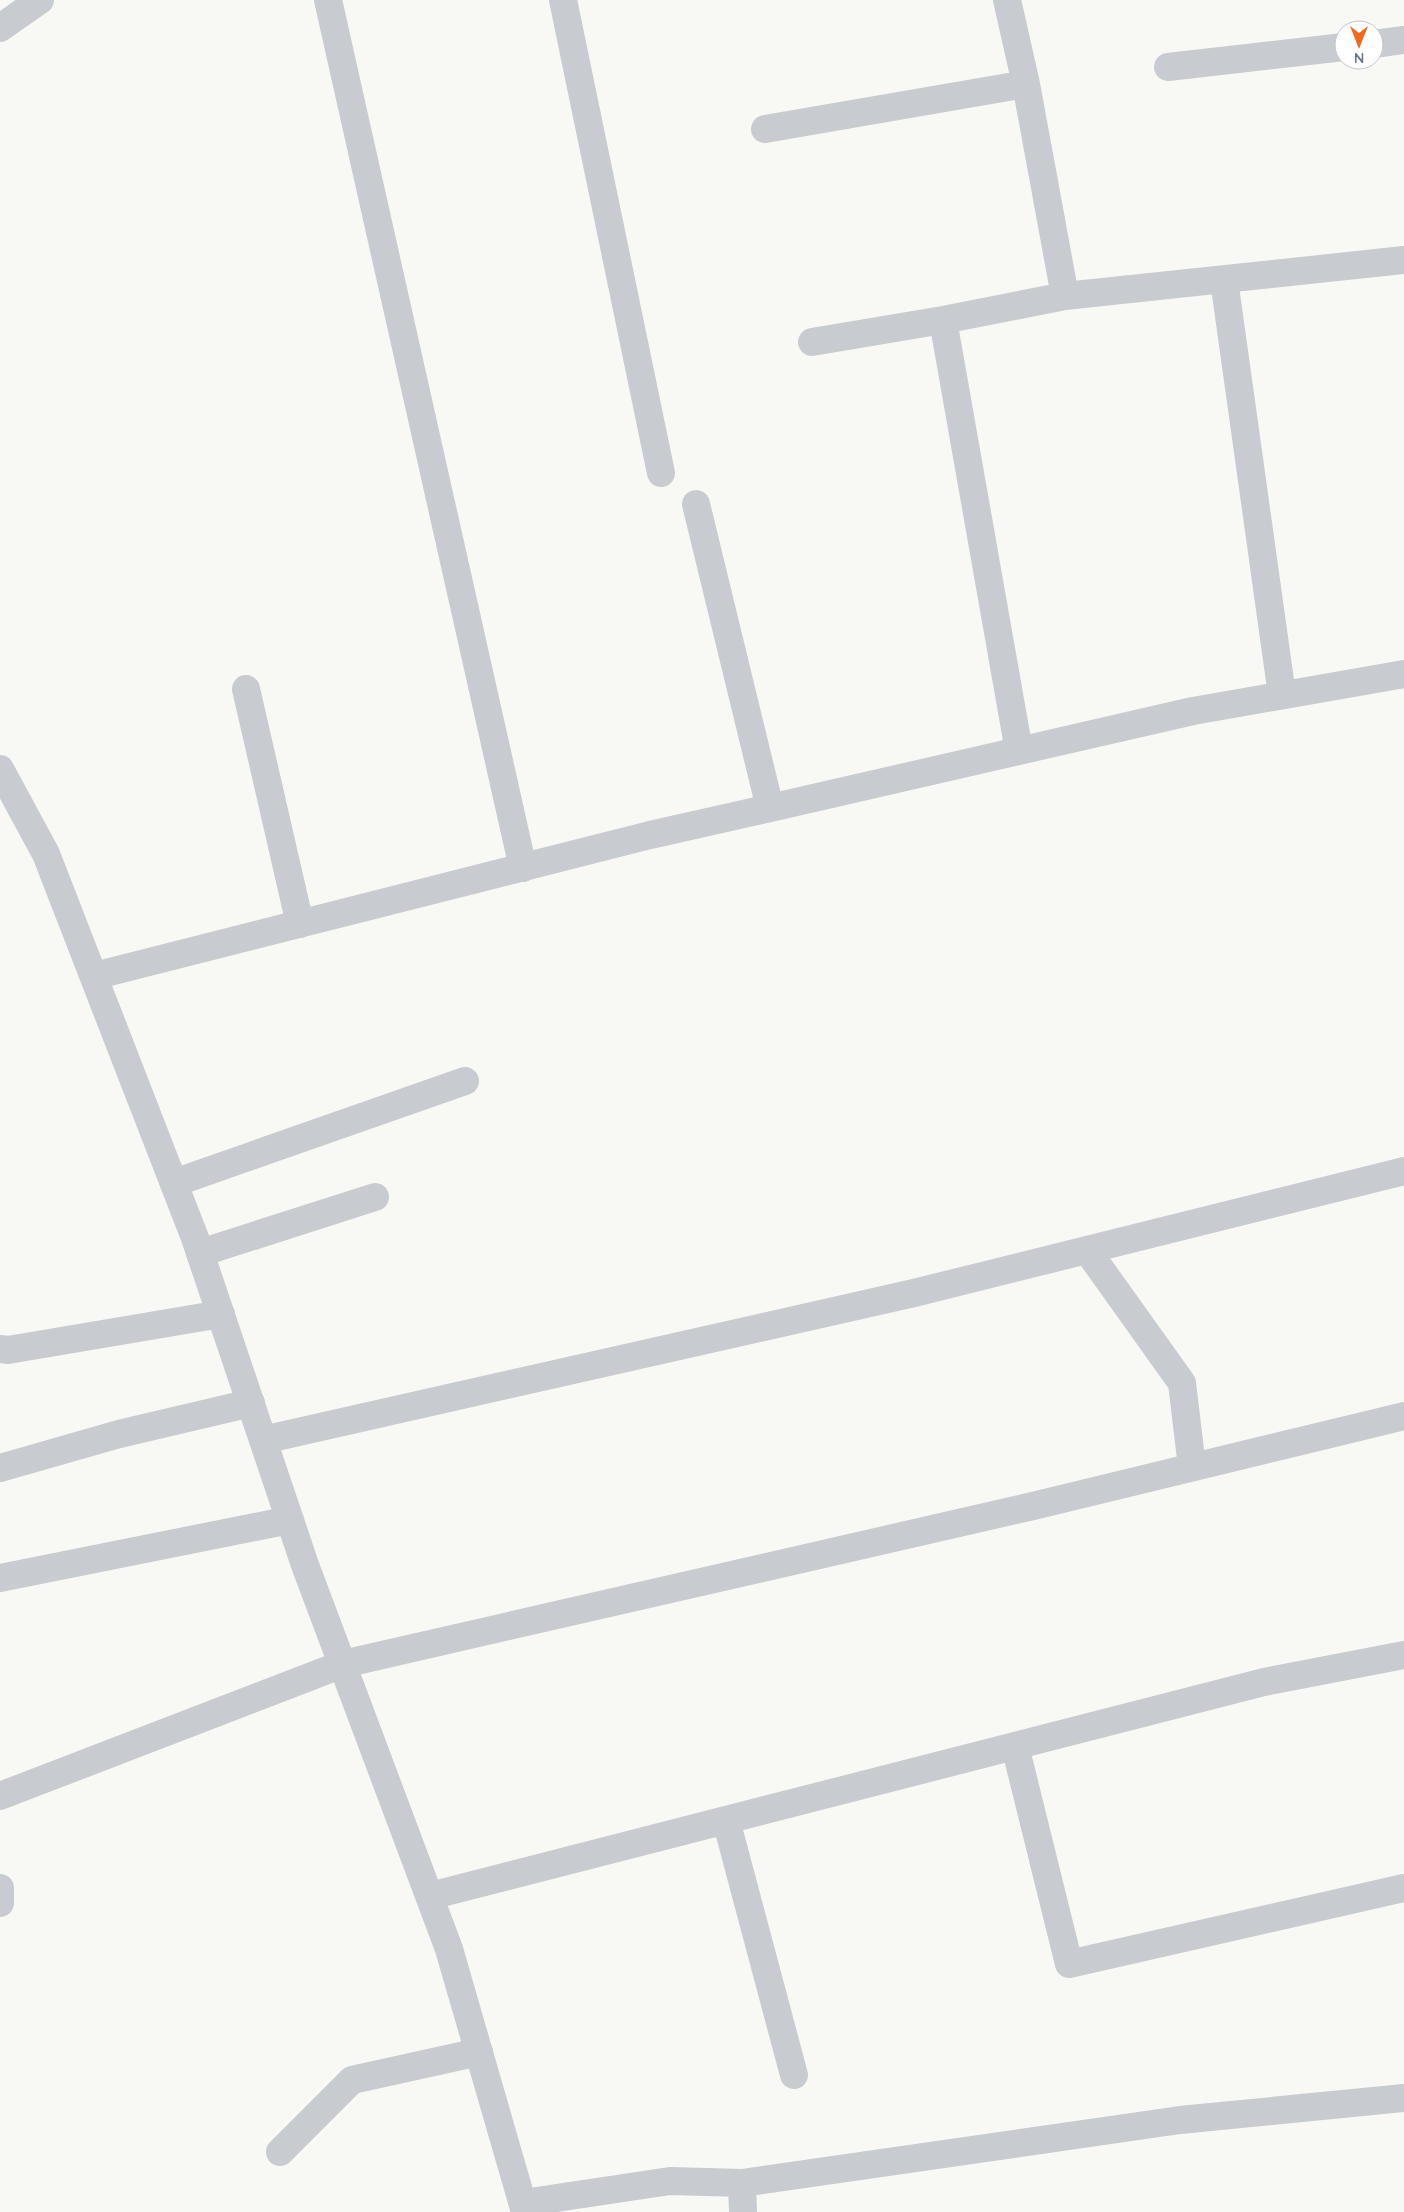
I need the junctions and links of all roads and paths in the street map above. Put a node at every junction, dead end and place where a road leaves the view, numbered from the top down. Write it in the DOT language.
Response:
graph roads {
  1 [pos="40,0"];
  2 [pos="328,0"];
  3 [pos="563,0"];
  4 [pos="1006,0"];
  5 [pos="0,28"];
  6 [pos="1404,40"];
  7 [pos="1384,43"];
  8 [pos="1334,48"];
  9 [pos="1168,68"];
  10 [pos="1026,84"];
  11 [pos="766,129"];
  12 [pos="1404,260"];
  13 [pos="1224,280"];
  14 [pos="1065,296"];
  15 [pos="943,320"];
  16 [pos="812,342"];
  17 [pos="661,473"];
  18 [pos="696,504"];
  19 [pos="1404,674"];
  20 [pos="246,689"];
  21 [pos="1282,695"];
  22 [pos="1019,751"];
  23 [pos="0,769"];
  24 [pos="770,808"];
  25 [pos="523,868"];
  26 [pos="300,924"];
  27 [pos="94,976"];
  28 [pos="464,1081"];
  29 [pos="1404,1171"];
  30 [pos="174,1183"];
  31 [pos="375,1197"];
  32 [pos="1087,1250"];
  33 [pos="200,1253"];
  34 [pos="221,1314"];
  35 [pos="0,1349"];
  36 [pos="251,1403"];
  37 [pos="1404,1416"];
  38 [pos="264,1440"];
  39 [pos="1192,1467"];
  40 [pos="0,1468"];
  41 [pos="290,1520"];
  42 [pos="0,1578"];
  43 [pos="1404,1655"];
  44 [pos="342,1664"];
  45 [pos="1015,1746"];
  46 [pos="0,1796"];
  47 [pos="726,1820"];
  48 [pos="0,1888"];
  49 [pos="1404,1888"];
  50 [pos="430,1896"];
  51 [pos="0,1902"];
  52 [pos="479,2052"];
  53 [pos="794,2075"];
  54 [pos="1404,2098"];
  55 [pos="280,2152"];
  56 [pos="742,2183"];
  57 [pos="524,2208"];
  58 [pos="743,2212"];
  1 -- 5 [label="street"];
  2 -- 25 [label="street"];
  3 -- 17 [label="street"];
  4 -- 10 [label="street"];
  6 -- 7 [label="street"];
  8 -- 9 [label="street"];
  10 -- 11 [label="street"];
  10 -- 14 [label="street"];
  12 -- 13 [label="street"];
  13 -- 14 [label="street"];
  13 -- 21 [label="street"];
  14 -- 15 [label="street"];
  15 -- 16 [label="street"];
  15 -- 22 [label="street"];
  18 -- 24 [label="street"];
  19 -- 21 [label="street"];
  20 -- 26 [label="street"];
  21 -- 22 [label="street"];
  22 -- 24 [label="street"];
  23 -- 27 [label="street"];
  24 -- 25 [label="street"];
  25 -- 26 [label="street"];
  26 -- 27 [label="street"];
  27 -- 30 [label="street"];
  28 -- 30 [label="street"];
  29 -- 32 [label="street"];
  30 -- 33 [label="street"];
  31 -- 33 [label="street"];
  32 -- 38 [label="street"];
  32 -- 39 [label="street"];
  33 -- 34 [label="street"];
  34 -- 35 [label="street"];
  34 -- 36 [label="street"];
  36 -- 38 [label="street"];
  36 -- 40 [label="street"];
  37 -- 39 [label="street"];
  38 -- 41 [label="street"];
  39 -- 44 [label="street"];
  41 -- 42 [label="street"];
  41 -- 44 [label="street"];
  43 -- 45 [label="street"];
  44 -- 46 [label="street"];
  44 -- 50 [label="street"];
  45 -- 47 [label="street"];
  45 -- 49 [label="street"];
  47 -- 50 [label="street"];
  47 -- 53 [label="street"];
  48 -- 51 [label="street"];
  50 -- 52 [label="street"];
  52 -- 55 [label="street"];
  52 -- 57 [label="street"];
  54 -- 56 [label="street"];
  56 -- 57 [label="street"];
  56 -- 58 [label="street"];
}
